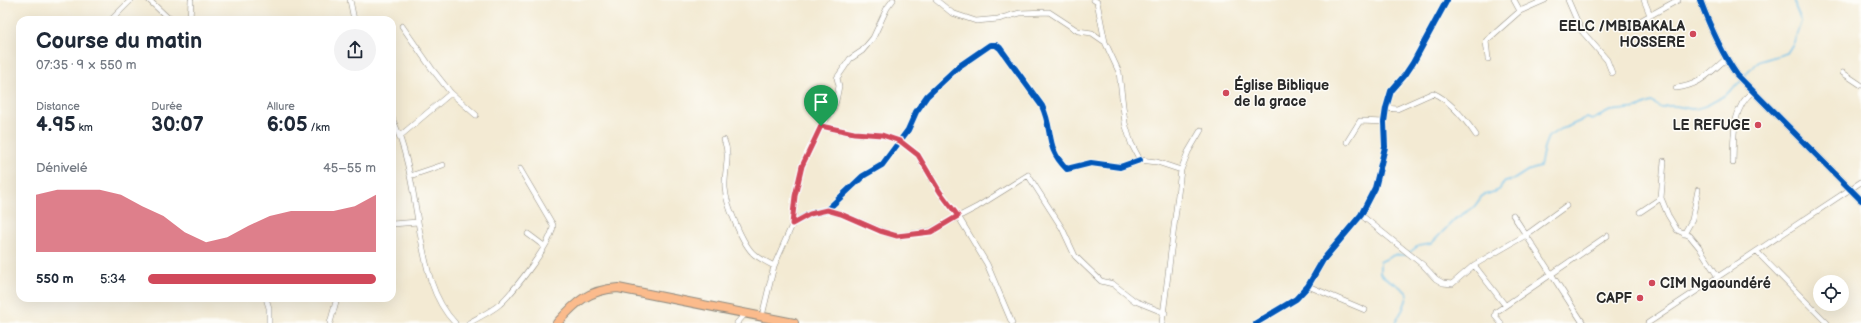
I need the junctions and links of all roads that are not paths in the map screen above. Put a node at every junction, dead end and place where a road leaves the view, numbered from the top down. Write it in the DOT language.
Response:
graph roads {
  1 [pos="131,0"];
  2 [pos="149,0"];
  3 [pos="191,0"];
  4 [pos="350,0"];
  5 [pos="893,0"];
  6 [pos="936,0"];
  7 [pos="1094,0"];
  8 [pos="1447,0"];
  9 [pos="1514,0"];
  10 [pos="1545,0"];
  11 [pos="1568,0"];
  12 [pos="1644,0"];
  13 [pos="1678,0"];
  14 [pos="1702,1"];
  15 [pos="1520,11"];
  16 [pos="1650,15"];
  17 [pos="115,16"];
  18 [pos="166,16"];
  19 [pos="190,16"];
  20 [pos="353,16"];
  21 [pos="402,26"];
  22 [pos="1631,26"];
  23 [pos="1105,42"];
  24 [pos="1488,59"];
  25 [pos="1726,59"];
  26 [pos="1612,73"];
  27 [pos="1844,73"];
  28 [pos="1861,85"];
  29 [pos="1676,88"];
  30 [pos="1753,91"];
  31 [pos="451,93"];
  32 [pos="1386,108"];
  33 [pos="476,115"];
  34 [pos="1384,122"];
  35 [pos="821,126"];
  36 [pos="396,127"];
  37 [pos="1201,130"];
  38 [pos="1476,135"];
  39 [pos="400,136"];
  40 [pos="724,140"];
  41 [pos="900,141"];
  42 [pos="1346,142"];
  43 [pos="1140,160"];
  44 [pos="1664,161"];
  45 [pos="1733,163"];
  46 [pos="443,165"];
  47 [pos="520,169"];
  48 [pos="1181,170"];
  49 [pos="410,176"];
  50 [pos="1861,182"];
  51 [pos="1850,189"];
  52 [pos="1698,190"];
  53 [pos="1661,198"];
  54 [pos="1861,200"];
  55 [pos="1566,206"];
  56 [pos="827,210"];
  57 [pos="1640,212"];
  58 [pos="1361,215"];
  59 [pos="1513,215"];
  60 [pos="958,216"];
  61 [pos="418,222"];
  62 [pos="396,224"];
  63 [pos="792,224"];
  64 [pos="528,234"];
  65 [pos="1526,234"];
  66 [pos="1684,234"];
  67 [pos="1606,236"];
  68 [pos="544,246"];
  69 [pos="1757,252"];
  70 [pos="1474,265"];
  71 [pos="774,266"];
  72 [pos="1552,274"];
  73 [pos="1718,277"];
  74 [pos="1308,286"];
  75 [pos="267,302"];
  76 [pos="336,302"];
  77 [pos="1505,305"];
  78 [pos="1365,310"];
  79 [pos="1165,313"];
  80 [pos="745,314"];
  81 [pos="762,316"];
  82 [pos="269,323"];
  83 [pos="330,323"];
  84 [pos="456,323"];
  85 [pos="469,323"];
  86 [pos="557,323"];
  87 [pos="737,323"];
  88 [pos="794,323"];
  89 [pos="1012,323"];
  90 [pos="1162,323"];
  91 [pos="1256,323"];
  92 [pos="1500,323"];
  93 [pos="1583,323"];
  94 [pos="1648,323"];
  95 [pos="1827,323"];
  1 -- 17 [label="street"];
  2 -- 18 [label="street"];
  3 -- 19 [label="street"];
  4 -- 20 [label="street"];
  5 -- 35 [label="street"];
  6 -- 23 [label="street"];
  7 -- 23 [label="street"];
  8 -- 32 [label="street"];
  9 -- 15 [label="street"];
  10 -- 15 [label="street"];
  11 -- 26 [label="street"];
  12 -- 16 [label="street"];
  13 -- 16 [label="street"];
  14 -- 25 [label="street"];
  15 -- 24 [label="street"];
  16 -- 22 [label="street"];
  21 -- 31 [label="street"];
  23 -- 43 [label="street"];
  25 -- 29 [label="street"];
  25 -- 30 [label="street"];
  27 -- 28 [label="street"];
  30 -- 45 [label="street"];
  30 -- 51 [label="street"];
  31 -- 33 [label="street"];
  31 -- 39 [label="street"];
  32 -- 34 [label="street"];
  32 -- 38 [label="street"];
  34 -- 42 [label="street"];
  34 -- 58 [label="street"];
  35 -- 41 [label="street"];
  35 -- 63 [label="street"];
  36 -- 39 [label="street"];
  37 -- 48 [label="street"];
  39 -- 49 [label="street"];
  40 -- 71 [label="street"];
  41 -- 43 [label="street"];
  41 -- 56 [label="street"];
  41 -- 60 [label="street"];
  43 -- 48 [label="street"];
  44 -- 53 [label="street"];
  46 -- 49 [label="street"];
  47 -- 68 [label="street"];
  48 -- 79 [label="street"];
  49 -- 61 [label="street"];
  50 -- 51 [label="street"];
  51 -- 54 [label="street"];
  51 -- 69 [label="street"];
  52 -- 66 [label="street"];
  53 -- 57 [label="street"];
  53 -- 66 [label="street"];
  55 -- 65 [label="street"];
  56 -- 60 [label="street"];
  56 -- 63 [label="street"];
  58 -- 70 [label="street"];
  58 -- 74 [label="street"];
  59 -- 65 [label="street"];
  60 -- 79 [label="street"];
  60 -- 89 [label="street"];
  61 -- 62 [label="street"];
  61 -- 84 [label="street"];
  63 -- 71 [label="street"];
  64 -- 68 [label="street"];
  65 -- 70 [label="street"];
  65 -- 72 [label="street"];
  66 -- 73 [label="street"];
  67 -- 72 [label="street"];
  68 -- 85 [label="street"];
  69 -- 73 [label="street"];
  69 -- 95 [label="street"];
  70 -- 77 [label="street"];
  71 -- 81 [label="street"];
  72 -- 77 [label="street"];
  72 -- 93 [label="street"];
  73 -- 94 [label="street"];
  74 -- 78 [label="street"];
  74 -- 91 [label="street"];
  75 -- 82 [label="street"];
  76 -- 83 [label="street"];
  77 -- 92 [label="street"];
  79 -- 90 [label="street"];
  80 -- 81 [label="main road"];
  80 -- 86 [label="main road"];
  80 -- 87 [label="street"];
  81 -- 88 [label="main road"];
}
